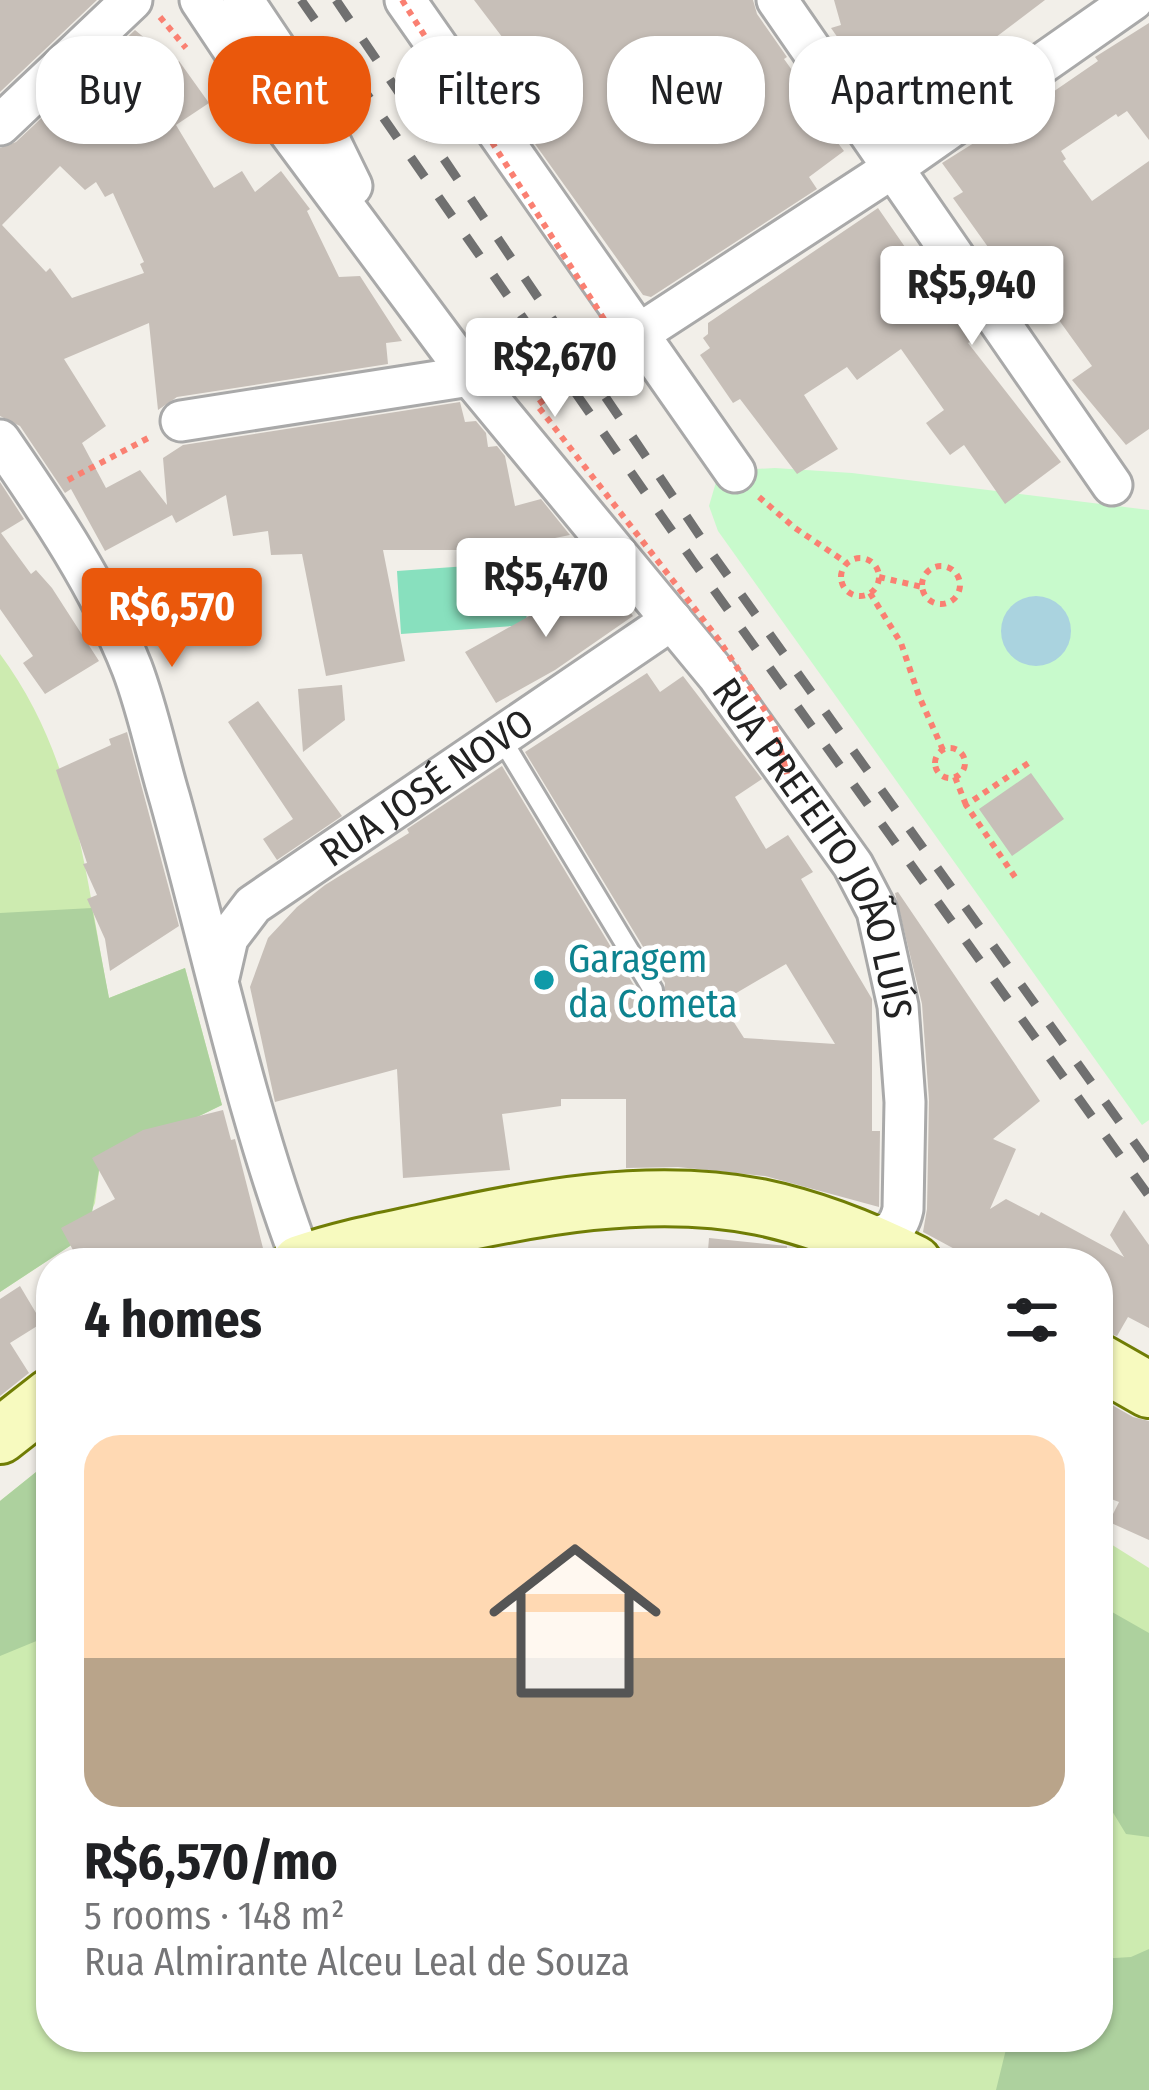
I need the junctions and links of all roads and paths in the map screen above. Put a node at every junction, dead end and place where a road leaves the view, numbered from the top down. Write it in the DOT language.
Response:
graph roads {
  1 [pos="133,0"];
  2 [pos="200,0"];
  3 [pos="243,0"];
  4 [pos="404,0"];
  5 [pos="777,0"];
  6 [pos="1132,0"];
  7 [pos="0,125"];
  8 [pos="893,168"];
  9 [pos="387,261"];
  10 [pos="640,333"];
  11 [pos="470,376"];
  12 [pos="181,421"];
  13 [pos="0,440"];
  14 [pos="734,472"];
  15 [pos="1112,484"];
  16 [pos="38,496"];
  17 [pos="847,563"];
  18 [pos="879,577"];
  19 [pos="923,587"];
  20 [pos="870,592"];
  21 [pos="672,620"];
  22 [pos="500,738"];
  23 [pos="943,750"];
  24 [pos="1033,760"];
  25 [pos="788,774"];
  26 [pos="955,777"];
  27 [pos="966,805"];
  28 [pos="1015,877"];
  29 [pos="217,970"];
  30 [pos="653,990"];
  31 [pos="296,1248"];
  32 [pos="362,1248"];
  33 [pos="898,1248"];
  34 [pos="1113,1370"];
  35 [pos="1149,1390"];
  36 [pos="36,1408"];
  37 [pos="0,1436"];
  1 -- 7 [label="street"];
  2 -- 9 [label="street"];
  3 -- 9 [label="street"];
  4 -- 10 [label="street"];
  4 -- 25 [label="path, bridge"];
  5 -- 8 [label="street"];
  6 -- 8 [label="street"];
  8 -- 10 [label="street"];
  8 -- 15 [label="street"];
  9 -- 11 [label="street, RUA PREFEITO JOÃO LUÍS"];
  10 -- 14 [label="street"];
  11 -- 12 [label="street"];
  11 -- 21 [label="street, RUA PREFEITO JOÃO LUÍS"];
  12 -- 16 [label="path"];
  13 -- 16 [label="street"];
  14 -- 17 [label="path"];
  16 -- 29 [label="street"];
  17 -- 18 [label="path"];
  17 -- 20 [label="path"];
  18 -- 19 [label="path"];
  18 -- 20 [label="path"];
  19 -- 19 [label="path"];
  20 -- 23 [label="path"];
  21 -- 22 [label="street, RUA JOSÉ NOVO"];
  21 -- 25 [label="street, RUA PREFEITO JOÃO LUÍS"];
  22 -- 29 [label="street, RUA JOSÉ NOVO"];
  22 -- 30 [label="lane"];
  23 -- 26 [label="path"];
  23 -- 26 [label="path"];
  24 -- 27 [label="path"];
  25 -- 33 [label="street, RUA PREFEITO JOÃO LUÍS"];
  26 -- 27 [label="path"];
  27 -- 28 [label="path"];
  29 -- 31 [label="street"];
  32 -- 33 [label="main road"];
  34 -- 35 [label="main road"];
  36 -- 37 [label="main road"];
}
